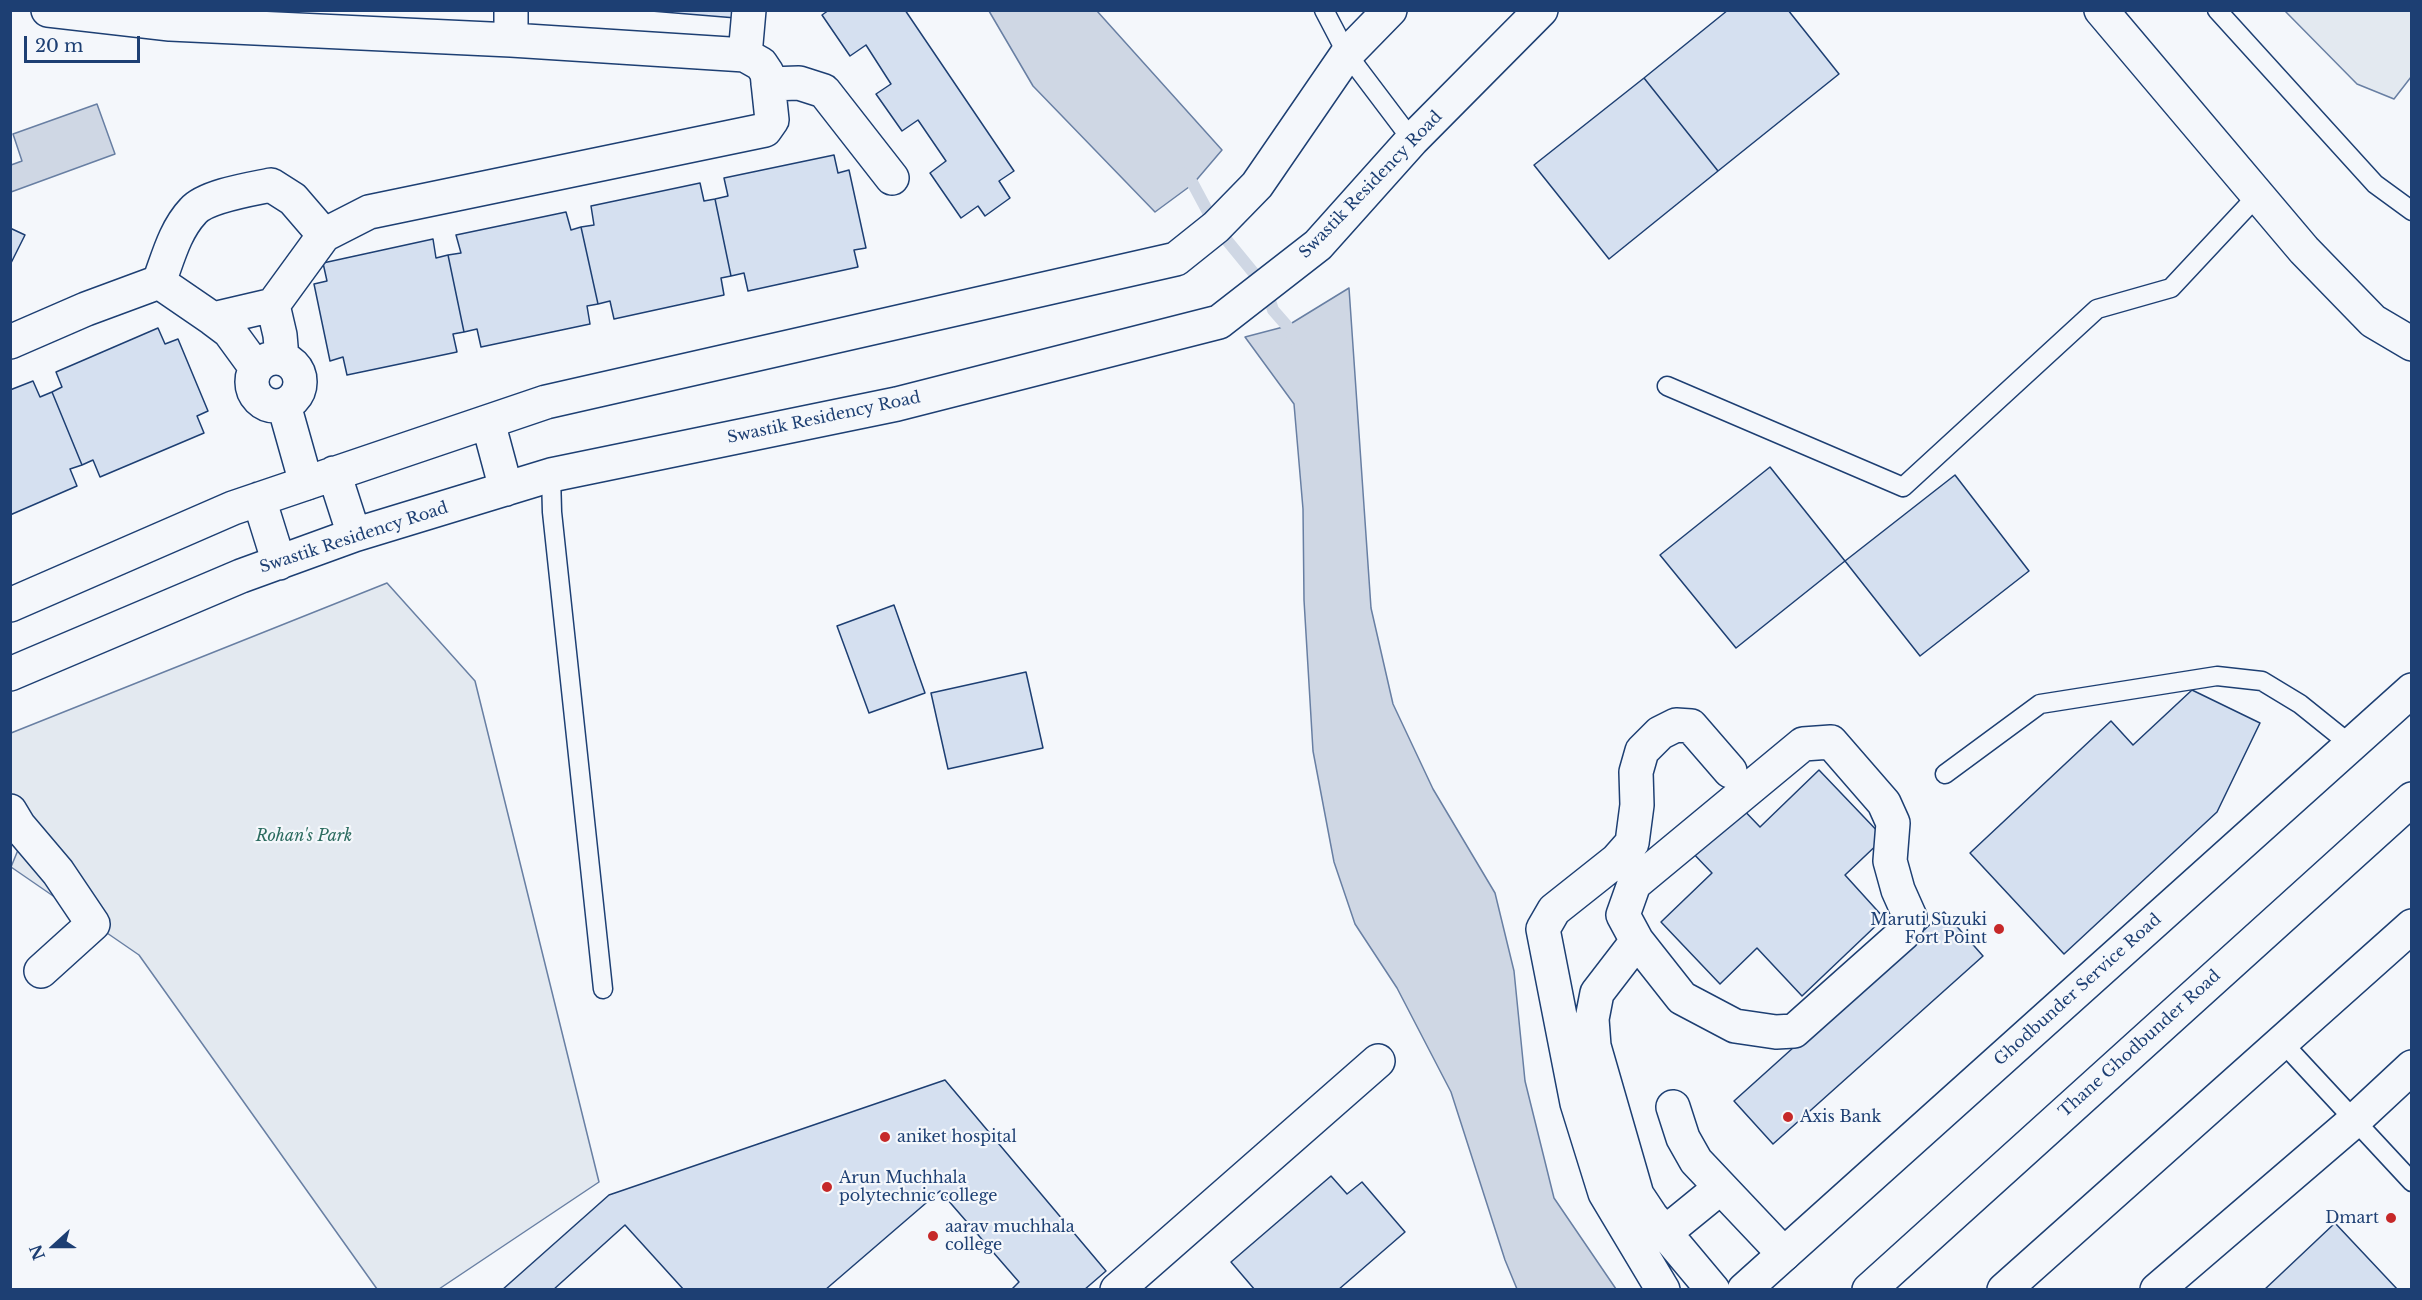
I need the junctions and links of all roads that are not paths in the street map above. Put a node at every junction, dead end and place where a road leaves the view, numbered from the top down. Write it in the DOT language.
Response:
graph roads {
  1 [pos="48,10"];
  2 [pos="749,10"];
  3 [pos="1324,10"];
  4 [pos="1390,10"];
  5 [pos="1541,10"];
  6 [pos="2101,10"];
  7 [pos="2217,10"];
  8 [pos="170,17"];
  9 [pos="422,23"];
  10 [pos="511,25"];
  11 [pos="1347,54"];
  12 [pos="745,56"];
  13 [pos="768,84"];
  14 [pos="1412,140"];
  15 [pos="892,178"];
  16 [pos="2257,196"];
  17 [pos="2412,211"];
  18 [pos="324,236"];
  19 [pos="159,282"];
  20 [pos="273,304"];
  21 [pos="213,319"];
  22 [pos="10,342"];
  23 [pos="2412,344"];
  24 [pos="269,363"];
  25 [pos="1666,386"];
  26 [pos="488,422"];
  27 [pos="551,475"];
  28 [pos="320,478"];
  29 [pos="506,489"];
  30 [pos="259,499"];
  31 [pos="354,535"];
  32 [pos="279,563"];
  33 [pos="10,605"];
  34 [pos="10,674"];
  35 [pos="2412,690"];
  36 [pos="2351,745"];
  37 [pos="1730,771"];
  38 [pos="1946,774"];
  39 [pos="2412,799"];
  40 [pos="10,811"];
  41 [pos="2412,926"];
  42 [pos="1637,940"];
  43 [pos="41,971"];
  44 [pos="603,989"];
  45 [pos="2282,1042"];
  46 [pos="1378,1062"];
  47 [pos="2412,1067"];
  48 [pos="1673,1107"];
  49 [pos="2354,1121"];
  50 [pos="2412,1182"];
  51 [pos="1720,1188"];
  52 [pos="1666,1232"];
  53 [pos="1784,1254"];
  54 [pos="1117,1290"];
  55 [pos="1663,1290"];
  56 [pos="1713,1290"];
  57 [pos="1744,1290"];
  58 [pos="1869,1290"];
  59 [pos="2004,1290"];
  60 [pos="2157,1290"];
  1 -- 8 [label="street"];
  2 -- 12 [label="street"];
  3 -- 11 [label="lane"];
  4 -- 11 [label="street"];
  5 -- 14 [label="street, Swastik Residency Road"];
  6 -- 16 [label="street"];
  7 -- 17 [label="lane"];
  8 -- 9 [label="street"];
  9 -- 10 [label="street"];
  10 -- 12 [label="street"];
  11 -- 14 [label="lane"];
  11 -- 26 [label="street"];
  12 -- 13 [label="street"];
  13 -- 15 [label="street"];
  13 -- 18 [label="street"];
  14 -- 27 [label="street, Swastik Residency Road"];
  16 -- 23 [label="street"];
  16 -- 25 [label="lane"];
  18 -- 19 [label="street"];
  18 -- 20 [label="street"];
  19 -- 21 [label="street"];
  19 -- 22 [label="street"];
  20 -- 21 [label="street"];
  20 -- 24 [label="street"];
  21 -- 24 [label="street"];
  24 -- 28 [label="street"];
  26 -- 28 [label="street"];
  26 -- 29 [label="street"];
  27 -- 29 [label="street, Swastik Residency Road"];
  27 -- 44 [label="lane"];
  28 -- 30 [label="street"];
  28 -- 31 [label="street"];
  29 -- 31 [label="street, Swastik Residency Road"];
  30 -- 32 [label="street"];
  30 -- 33 [label="street"];
  31 -- 32 [label="street, Swastik Residency Road"];
  32 -- 34 [label="street, Swastik Residency Road"];
  35 -- 36 [label="street, Ghodbunder Service Road"];
  36 -- 38 [label="lane"];
  36 -- 53 [label="street, Ghodbunder Service Road"];
  37 -- 55 [label="street"];
  39 -- 58 [label="street, Thane Ghodbunder Road"];
  40 -- 43 [label="street"];
  41 -- 45 [label="street"];
  42 -- 42 [label="street"];
  42 -- 52 [label="street"];
  45 -- 49 [label="lane"];
  45 -- 59 [label="street"];
  46 -- 54 [label="street"];
  47 -- 49 [label="street"];
  48 -- 51 [label="street"];
  49 -- 50 [label="lane"];
  49 -- 60 [label="street"];
  51 -- 52 [label="street"];
  51 -- 53 [label="street"];
  52 -- 56 [label="street"];
  53 -- 57 [label="street, Ghodbunder Service Road"];
}
